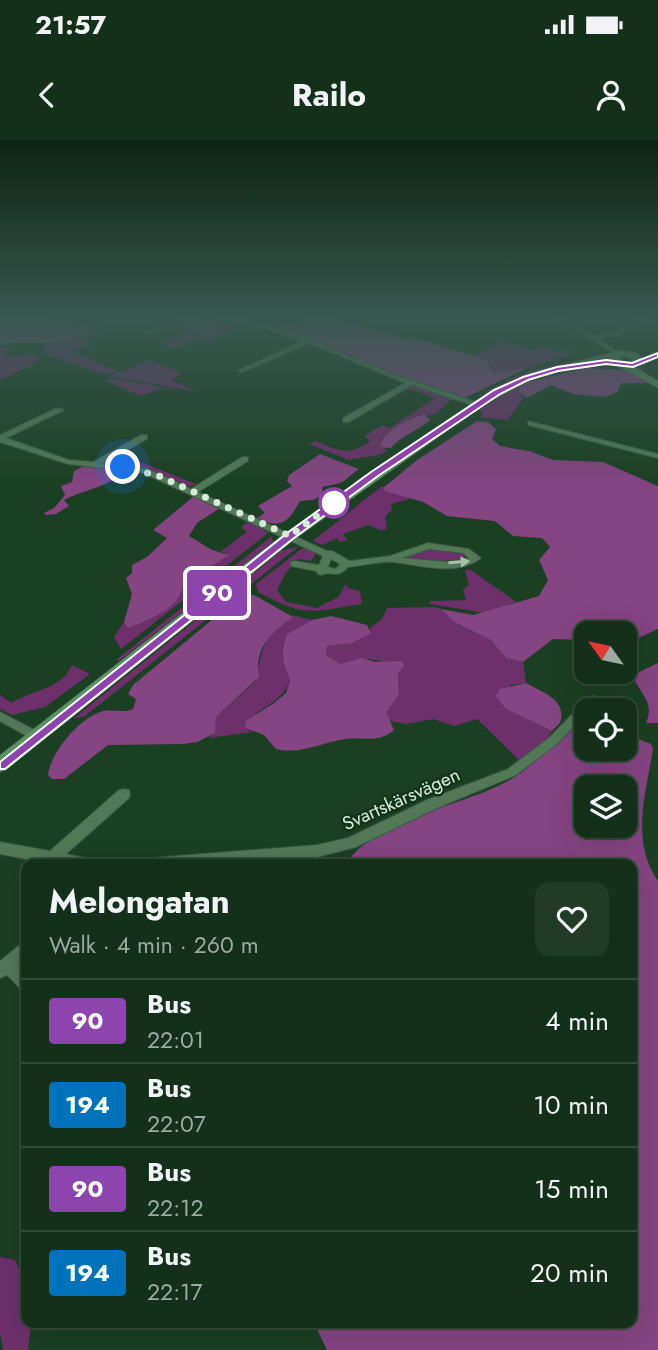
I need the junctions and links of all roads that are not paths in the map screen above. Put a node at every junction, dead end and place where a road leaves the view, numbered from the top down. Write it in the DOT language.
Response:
graph roads {
  1 [pos="392,374"];
  2 [pos="540,374"];
  3 [pos="642,374"];
  4 [pos="412,383"];
  5 [pos="658,385"];
  6 [pos="478,404"];
  7 [pos="60,410"];
  8 [pos="346,420"];
  9 [pos="531,423"];
  10 [pos="144,437"];
  11 [pos="0,438"];
  12 [pos="658,456"];
  13 [pos="245,459"];
  14 [pos="95,465"];
  15 [pos="192,492"];
  16 [pos="290,536"];
  17 [pos="329,553"];
  18 [pos="391,559"];
  19 [pos="346,563"];
  20 [pos="294,564"];
  21 [pos="321,570"];
  22 [pos="0,716"];
  23 [pos="574,719"];
  24 [pos="36,736"];
  25 [pos="0,765"];
  26 [pos="124,794"];
  27 [pos="0,848"];
  28 [pos="52,858"];
  29 [pos="58,859"];
  30 [pos="221,859"];
  31 [pos="21,954"];
  32 [pos="4,969"];
  33 [pos="21,980"];
  1 -- 4 [label="street"];
  2 -- 6 [label="street"];
  3 -- 5 [label="street"];
  4 -- 6 [label="street"];
  4 -- 8 [label="street"];
  6 -- 16 [label="street"];
  7 -- 11 [label="street"];
  9 -- 12 [label="street"];
  10 -- 14 [label="street"];
  11 -- 14 [label="street"];
  13 -- 15 [label="street"];
  14 -- 15 [label="street"];
  15 -- 16 [label="street"];
  16 -- 17 [label="street"];
  16 -- 24 [label="street"];
  17 -- 19 [label="street"];
  17 -- 21 [label="street"];
  18 -- 18 [label="street, one-way"];
  18 -- 19 [label="street"];
  19 -- 21 [label="street"];
  20 -- 21 [label="street"];
  22 -- 24 [label="street"];
  23 -- 30 [label="street, Svartskärsvägen"];
  24 -- 25 [label="street"];
  26 -- 28 [label="street"];
  27 -- 28 [label="street"];
  28 -- 29 [label="street"];
  31 -- 32 [label="street"];
  32 -- 33 [label="street"];
}
